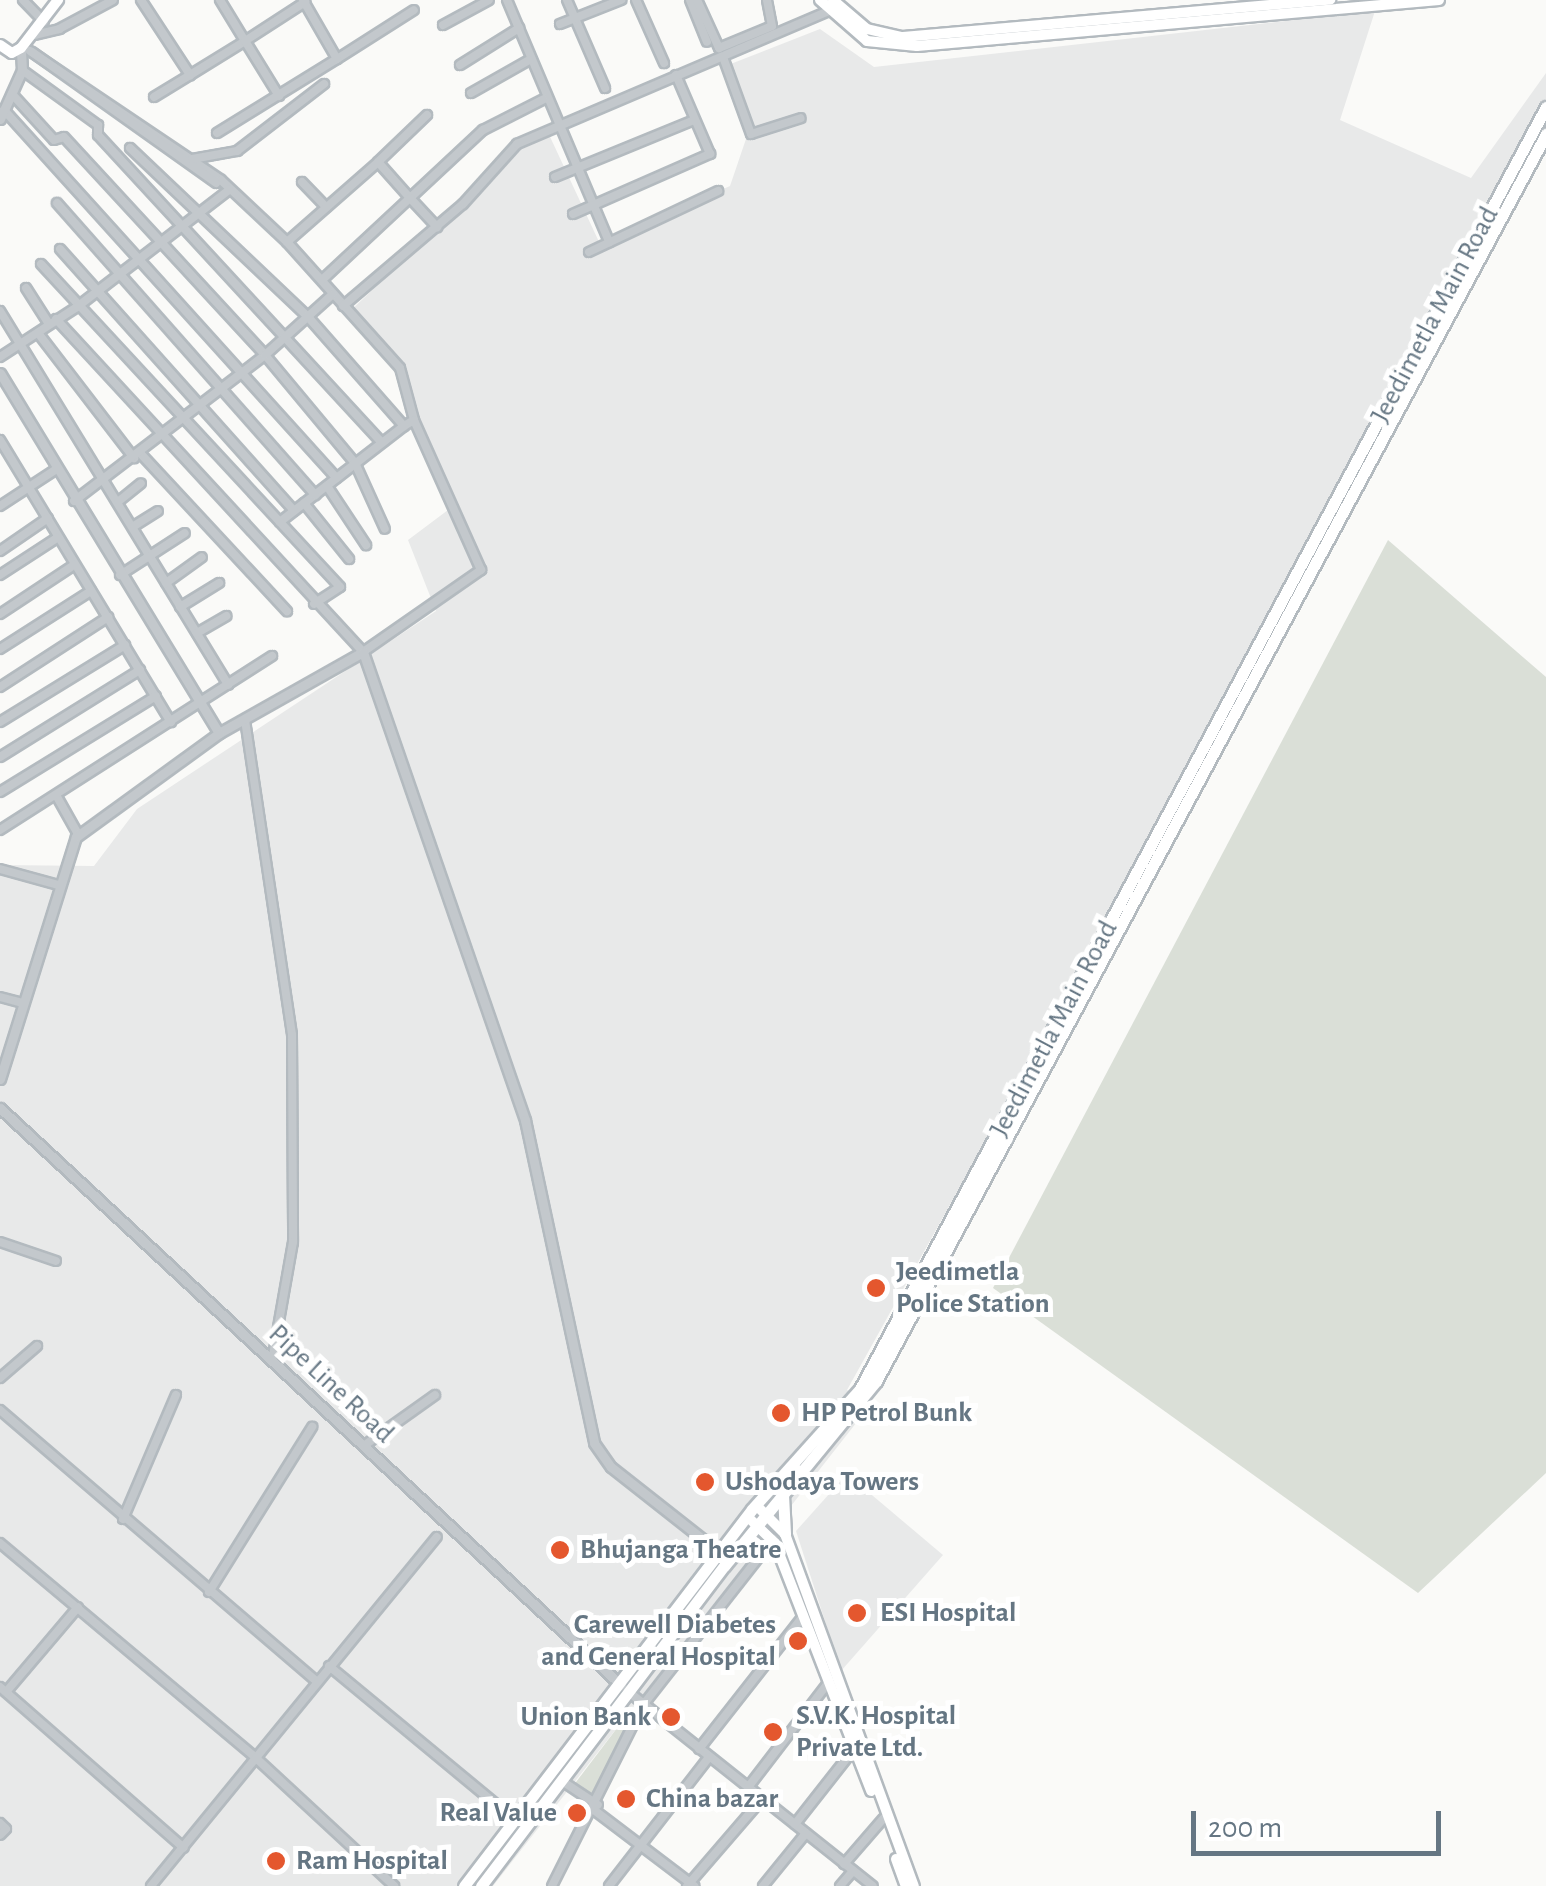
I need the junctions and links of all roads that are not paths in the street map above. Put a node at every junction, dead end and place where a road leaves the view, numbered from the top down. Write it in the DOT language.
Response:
graph roads {
  1 [pos="23,0"];
  2 [pos="58,0"];
  3 [pos="113,0"];
  4 [pos="141,0"];
  5 [pos="220,0"];
  6 [pos="489,0"];
  7 [pos="507,0"];
  8 [pos="567,0"];
  9 [pos="620,0"];
  10 [pos="636,0"];
  11 [pos="693,0"];
  12 [pos="768,0"];
  13 [pos="820,0"];
  14 [pos="1330,0"];
  15 [pos="1439,0"];
  16 [pos="305,1"];
  17 [pos="833,6"];
  18 [pos="414,10"];
  19 [pos="575,18"];
  20 [pos="44,22"];
  21 [pos="560,24"];
  22 [pos="443,25"];
  23 [pos="518,28"];
  24 [pos="34,35"];
  25 [pos="246,41"];
  26 [pos="706,42"];
  27 [pos="0,46"];
  28 [pos="25,48"];
  29 [pos="723,56"];
  30 [pos="337,59"];
  31 [pos="530,60"];
  32 [pos="664,63"];
  33 [pos="460,65"];
  34 [pos="22,70"];
  35 [pos="190,75"];
  36 [pos="676,75"];
  37 [pos="324,84"];
  38 [pos="605,88"];
  39 [pos="471,93"];
  40 [pos="12,94"];
  41 [pos="279,96"];
  42 [pos="154,98"];
  43 [pos="544,99"];
  44 [pos="1546,107"];
  45 [pos="2,115"];
  46 [pos="427,115"];
  47 [pos="801,118"];
  48 [pos="694,120"];
  49 [pos="554,125"];
  50 [pos="217,133"];
  51 [pos="1546,134"];
  52 [pos="130,148"];
  53 [pos="192,159"];
  54 [pos="378,162"];
  55 [pos="574,168"];
  56 [pos="555,177"];
  57 [pos="302,182"];
  58 [pos="227,188"];
  59 [pos="718,191"];
  60 [pos="410,198"];
  61 [pos="56,203"];
  62 [pos="592,205"];
  63 [pos="326,207"];
  64 [pos="573,214"];
  65 [pos="201,215"];
  66 [pos="436,226"];
  67 [pos="183,230"];
  68 [pos="287,242"];
  69 [pos="610,242"];
  70 [pos="162,243"];
  71 [pos="60,248"];
  72 [pos="589,252"];
  73 [pos="138,258"];
  74 [pos="40,264"];
  75 [pos="118,274"];
  76 [pos="322,280"];
  77 [pos="26,288"];
  78 [pos="97,292"];
  79 [pos="333,294"];
  80 [pos="342,306"];
  81 [pos="77,307"];
  82 [pos="0,311"];
  83 [pos="309,318"];
  84 [pos="52,322"];
  85 [pos="38,333"];
  86 [pos="285,338"];
  87 [pos="21,345"];
  88 [pos="265,355"];
  89 [pos="0,357"];
  90 [pos="240,372"];
  91 [pos="0,373"];
  92 [pos="222,386"];
  93 [pos="201,403"];
  94 [pos="182,419"];
  95 [pos="414,420"];
  96 [pos="404,426"];
  97 [pos="161,436"];
  98 [pos="0,440"];
  99 [pos="380,441"];
  100 [pos="137,455"];
  101 [pos="12,459"];
  102 [pos="355,464"];
  103 [pos="0,468"];
  104 [pos="55,470"];
  105 [pos="336,478"];
  106 [pos="106,480"];
  107 [pos="141,483"];
  108 [pos="326,486"];
  109 [pos="29,488"];
  110 [pos="315,495"];
  111 [pos="74,501"];
  112 [pos="119,502"];
  113 [pos="304,504"];
  114 [pos="0,506"];
  115 [pos="158,511"];
  116 [pos="294,511"];
  117 [pos="48,518"];
  118 [pos="280,522"];
  119 [pos="134,526"];
  120 [pos="385,529"];
  121 [pos="185,534"];
  122 [pos="57,538"];
  123 [pos="366,545"];
  124 [pos="0,551"];
  125 [pos="150,554"];
  126 [pos="202,557"];
  127 [pos="349,559"];
  128 [pos="74,565"];
  129 [pos="120,574"];
  130 [pos="0,575"];
  131 [pos="166,583"];
  132 [pos="219,583"];
  133 [pos="91,592"];
  134 [pos="314,604"];
  135 [pos="180,607"];
  136 [pos="287,611"];
  137 [pos="0,614"];
  138 [pos="226,616"];
  139 [pos="108,617"];
  140 [pos="197,633"];
  141 [pos="125,646"];
  142 [pos="0,649"];
  143 [pos="362,652"];
  144 [pos="272,656"];
  145 [pos="140,670"];
  146 [pos="228,685"];
  147 [pos="0,687"];
  148 [pos="156,696"];
  149 [pos="201,702"];
  150 [pos="245,720"];
  151 [pos="0,722"];
  152 [pos="170,722"];
  153 [pos="218,733"];
  154 [pos="0,757"];
  155 [pos="0,792"];
  156 [pos="56,795"];
  157 [pos="0,830"];
  158 [pos="78,834"];
  159 [pos="0,869"];
  160 [pos="58,885"];
  161 [pos="0,997"];
  162 [pos="22,1002"];
  163 [pos="0,1080"];
  164 [pos="0,1108"];
  165 [pos="0,1242"];
  166 [pos="56,1261"];
  167 [pos="925,1284"];
  168 [pos="37,1346"];
  169 [pos="272,1361"];
  170 [pos="0,1378"];
  171 [pos="176,1395"];
  172 [pos="435,1395"];
  173 [pos="0,1410"];
  174 [pos="312,1426"];
  175 [pos="365,1445"];
  176 [pos="802,1460"];
  177 [pos="783,1495"];
  178 [pos="763,1511"];
  179 [pos="124,1519"];
  180 [pos="754,1522"];
  181 [pos="779,1536"];
  182 [pos="436,1537"];
  183 [pos="0,1543"];
  184 [pos="719,1552"];
  185 [pos="209,1592"];
  186 [pos="78,1607"];
  187 [pos="805,1614"];
  188 [pos="669,1620"];
  189 [pos="329,1666"];
  190 [pos="317,1682"];
  191 [pos="828,1683"];
  192 [pos="625,1689"];
  193 [pos="3,1690"];
  194 [pos="643,1706"];
  195 [pos="854,1749"];
  196 [pos="700,1750"];
  197 [pos="709,1757"];
  198 [pos="257,1759"];
  199 [pos="562,1781"];
  200 [pos="749,1786"];
  201 [pos="762,1798"];
  202 [pos="596,1807"];
  203 [pos="883,1819"];
  204 [pos="515,1820"];
  205 [pos="0,1824"];
  206 [pos="795,1824"];
  207 [pos="806,1833"];
  208 [pos="0,1835"];
  209 [pos="642,1846"];
  210 [pos="184,1848"];
  211 [pos="844,1864"];
  212 [pos="853,1871"];
  213 [pos="484,1882"];
  214 [pos="690,1885"];
  215 [pos="151,1886"];
  216 [pos="394,1886"];
  217 [pos="464,1886"];
  218 [pos="500,1886"];
  219 [pos="552,1886"];
  220 [pos="609,1886"];
  221 [pos="764,1886"];
  222 [pos="840,1886"];
  223 [pos="873,1886"];
  224 [pos="906,1886"];
  225 [pos="914,1886"];
  1 -- 20 [label="street"];
  2 -- 20 [label="main road"];
  3 -- 24 [label="street"];
  4 -- 35 [label="street"];
  5 -- 25 [label="street"];
  6 -- 22 [label="street"];
  7 -- 23 [label="street"];
  8 -- 19 [label="street"];
  9 -- 19 [label="street"];
  10 -- 32 [label="street"];
  11 -- 12 [label="street"];
  11 -- 26 [label="street"];
  13 -- 17 [label="main road"];
  14 -- 17 [label="main road"];
  15 -- 17 [label="main road"];
  16 -- 25 [label="street"];
  16 -- 30 [label="street"];
  17 -- 29 [label="street"];
  18 -- 30 [label="street"];
  19 -- 21 [label="street"];
  19 -- 38 [label="street"];
  20 -- 24 [label="main road"];
  23 -- 31 [label="street"];
  23 -- 33 [label="street"];
  24 -- 28 [label="main road"];
  25 -- 35 [label="street"];
  25 -- 41 [label="street"];
  27 -- 28 [label="main road"];
  28 -- 34 [label="street"];
  28 -- 53 [label="street"];
  28 -- 58 [label="street"];
  29 -- 36 [label="street"];
  29 -- 47 [label="street"];
  30 -- 41 [label="street"];
  31 -- 39 [label="street"];
  31 -- 43 [label="street"];
  34 -- 40 [label="street"];
  34 -- 67 [label="street"];
  35 -- 42 [label="street"];
  36 -- 48 [label="street"];
  36 -- 49 [label="street"];
  37 -- 53 [label="street"];
  40 -- 45 [label="street"];
  40 -- 70 [label="street"];
  41 -- 50 [label="street"];
  43 -- 49 [label="street"];
  43 -- 60 [label="street"];
  44 -- 167 [label="main road, Jeedimetla Main Road"];
  45 -- 73 [label="street"];
  46 -- 54 [label="street"];
  48 -- 55 [label="street"];
  48 -- 62 [label="street"];
  49 -- 55 [label="street"];
  49 -- 66 [label="street"];
  51 -- 167 [label="main road, Jeedimetla Main Road"];
  52 -- 65 [label="street"];
  53 -- 58 [label="street"];
  54 -- 60 [label="street"];
  54 -- 63 [label="street"];
  55 -- 56 [label="street"];
  55 -- 62 [label="street"];
  57 -- 63 [label="street"];
  58 -- 65 [label="street"];
  58 -- 68 [label="street"];
  59 -- 69 [label="street"];
  60 -- 66 [label="street"];
  60 -- 76 [label="street"];
  61 -- 75 [label="street"];
  62 -- 64 [label="street"];
  62 -- 69 [label="street"];
  63 -- 68 [label="street"];
  65 -- 67 [label="street"];
  65 -- 83 [label="street"];
  66 -- 80 [label="street"];
  67 -- 70 [label="street"];
  67 -- 86 [label="street"];
  68 -- 76 [label="street"];
  69 -- 72 [label="street"];
  70 -- 73 [label="street"];
  70 -- 88 [label="street"];
  71 -- 78 [label="street"];
  73 -- 75 [label="street"];
  73 -- 90 [label="street"];
  74 -- 81 [label="street"];
  75 -- 78 [label="street"];
  75 -- 92 [label="street"];
  76 -- 79 [label="street"];
  77 -- 84 [label="street"];
  78 -- 81 [label="street"];
  78 -- 93 [label="street"];
  79 -- 80 [label="street"];
  79 -- 83 [label="street"];
  80 -- 95 [label="street"];
  81 -- 84 [label="street"];
  81 -- 94 [label="street"];
  82 -- 87 [label="street"];
  83 -- 86 [label="street"];
  83 -- 96 [label="street"];
  84 -- 85 [label="street"];
  84 -- 97 [label="street"];
  85 -- 87 [label="street"];
  85 -- 100 [label="street"];
  86 -- 88 [label="street"];
  86 -- 99 [label="street"];
  87 -- 89 [label="street"];
  87 -- 106 [label="street"];
  88 -- 90 [label="street"];
  88 -- 102 [label="street"];
  90 -- 92 [label="street"];
  90 -- 105 [label="street"];
  91 -- 104 [label="street"];
  92 -- 93 [label="street"];
  92 -- 110 [label="street"];
  93 -- 94 [label="street"];
  93 -- 116 [label="street"];
  94 -- 97 [label="street"];
  94 -- 118 [label="street"];
  95 -- 96 [label="street"];
  95 -- 143 [label="street"];
  96 -- 99 [label="street"];
  97 -- 100 [label="street"];
  97 -- 134 [label="street"];
  98 -- 101 [label="street"];
  99 -- 102 [label="street"];
  100 -- 106 [label="street"];
  100 -- 136 [label="street"];
  101 -- 103 [label="street"];
  101 -- 109 [label="street"];
  102 -- 105 [label="street"];
  102 -- 120 [label="street"];
  104 -- 109 [label="street"];
  104 -- 111 [label="street"];
  105 -- 108 [label="street"];
  106 -- 111 [label="street"];
  106 -- 112 [label="street"];
  107 -- 112 [label="street"];
  108 -- 110 [label="street"];
  108 -- 123 [label="street"];
  109 -- 114 [label="street"];
  109 -- 117 [label="street"];
  110 -- 113 [label="street"];
  111 -- 129 [label="street"];
  112 -- 119 [label="street"];
  113 -- 116 [label="street"];
  113 -- 127 [label="street"];
  115 -- 119 [label="street"];
  116 -- 118 [label="street"];
  117 -- 122 [label="street"];
  117 -- 124 [label="street"];
  118 -- 134 [label="street"];
  119 -- 125 [label="street"];
  121 -- 125 [label="street"];
  122 -- 128 [label="street"];
  122 -- 130 [label="street"];
  125 -- 129 [label="street"];
  125 -- 131 [label="street"];
  126 -- 131 [label="street"];
  128 -- 133 [label="street"];
  128 -- 137 [label="street"];
  129 -- 149 [label="street"];
  131 -- 135 [label="street"];
  132 -- 135 [label="street"];
  133 -- 139 [label="street"];
  133 -- 142 [label="street"];
  134 -- 143 [label="street"];
  135 -- 140 [label="street"];
  138 -- 140 [label="street"];
  139 -- 141 [label="street"];
  139 -- 147 [label="street"];
  140 -- 146 [label="street"];
  141 -- 145 [label="street"];
  141 -- 151 [label="street"];
  143 -- 150 [label="street"];
  143 -- 184 [label="street"];
  144 -- 146 [label="street"];
  145 -- 148 [label="street"];
  145 -- 154 [label="street"];
  146 -- 149 [label="street"];
  148 -- 152 [label="street"];
  148 -- 155 [label="street"];
  149 -- 152 [label="street"];
  149 -- 153 [label="street"];
  150 -- 153 [label="street"];
  150 -- 169 [label="street"];
  152 -- 156 [label="street"];
  153 -- 158 [label="street"];
  156 -- 157 [label="street"];
  156 -- 158 [label="street"];
  158 -- 160 [label="street"];
  159 -- 160 [label="street"];
  160 -- 162 [label="street"];
  161 -- 162 [label="street"];
  162 -- 163 [label="street"];
  164 -- 169 [label="street, Pipe Line Road"];
  165 -- 166 [label="street"];
  167 -- 176 [label="main road, Jeedimetla Main Road"];
  167 -- 177 [label="main road, Jeedimetla Main Road"];
  168 -- 170 [label="street"];
  169 -- 175 [label="street, Pipe Line Road"];
  171 -- 179 [label="street"];
  172 -- 175 [label="street"];
  173 -- 179 [label="street"];
  174 -- 185 [label="street"];
  175 -- 192 [label="street, Pipe Line Road"];
  176 -- 178 [label="main road"];
  176 -- 184 [label="main road, Jeedimetla Main Road"];
  177 -- 178 [label="main road, Jeedimetla Main Road"];
  177 -- 181 [label="main road"];
  178 -- 180 [label="main road, Jeedimetla Main Road"];
  178 -- 181 [label="main road"];
  179 -- 185 [label="street"];
  180 -- 181 [label="main road"];
  180 -- 188 [label="main road"];
  180 -- 192 [label="main road, Jeedimetla Main Road"];
  181 -- 187 [label="main road"];
  181 -- 194 [label="street"];
  181 -- 225 [label="main road"];
  182 -- 189 [label="street"];
  183 -- 186 [label="street"];
  184 -- 188 [label="main road, Jeedimetla Main Road"];
  185 -- 190 [label="street"];
  186 -- 193 [label="street"];
  186 -- 198 [label="street"];
  187 -- 191 [label="main road"];
  187 -- 196 [label="street"];
  188 -- 192 [label="main road, Jeedimetla Main Road"];
  189 -- 190 [label="street"];
  189 -- 204 [label="street"];
  190 -- 198 [label="street"];
  191 -- 195 [label="main road"];
  191 -- 200 [label="street"];
  192 -- 194 [label="street"];
  192 -- 199 [label="main road, Jeedimetla Main Road"];
  192 -- 204 [label="main road, Jeedimetla Main Road"];
  193 -- 210 [label="street"];
  194 -- 196 [label="street"];
  194 -- 202 [label="street"];
  195 -- 203 [label="main road"];
  195 -- 206 [label="street"];
  196 -- 197 [label="street"];
  197 -- 200 [label="street"];
  197 -- 209 [label="street"];
  198 -- 210 [label="street"];
  198 -- 216 [label="street"];
  199 -- 202 [label="street"];
  199 -- 213 [label="main road, Jeedimetla Main Road"];
  200 -- 201 [label="street"];
  201 -- 206 [label="street"];
  201 -- 214 [label="street"];
  202 -- 209 [label="street"];
  202 -- 219 [label="street"];
  203 -- 211 [label="street"];
  203 -- 224 [label="main road"];
  204 -- 217 [label="main road, Jeedimetla Main Road"];
  205 -- 208 [label="street"];
  206 -- 207 [label="street"];
  207 -- 211 [label="street"];
  207 -- 221 [label="street"];
  209 -- 214 [label="street"];
  209 -- 220 [label="street"];
  210 -- 215 [label="street"];
  211 -- 212 [label="street"];
  212 -- 222 [label="street"];
  212 -- 223 [label="street"];
  213 -- 218 [label="street"];
}
